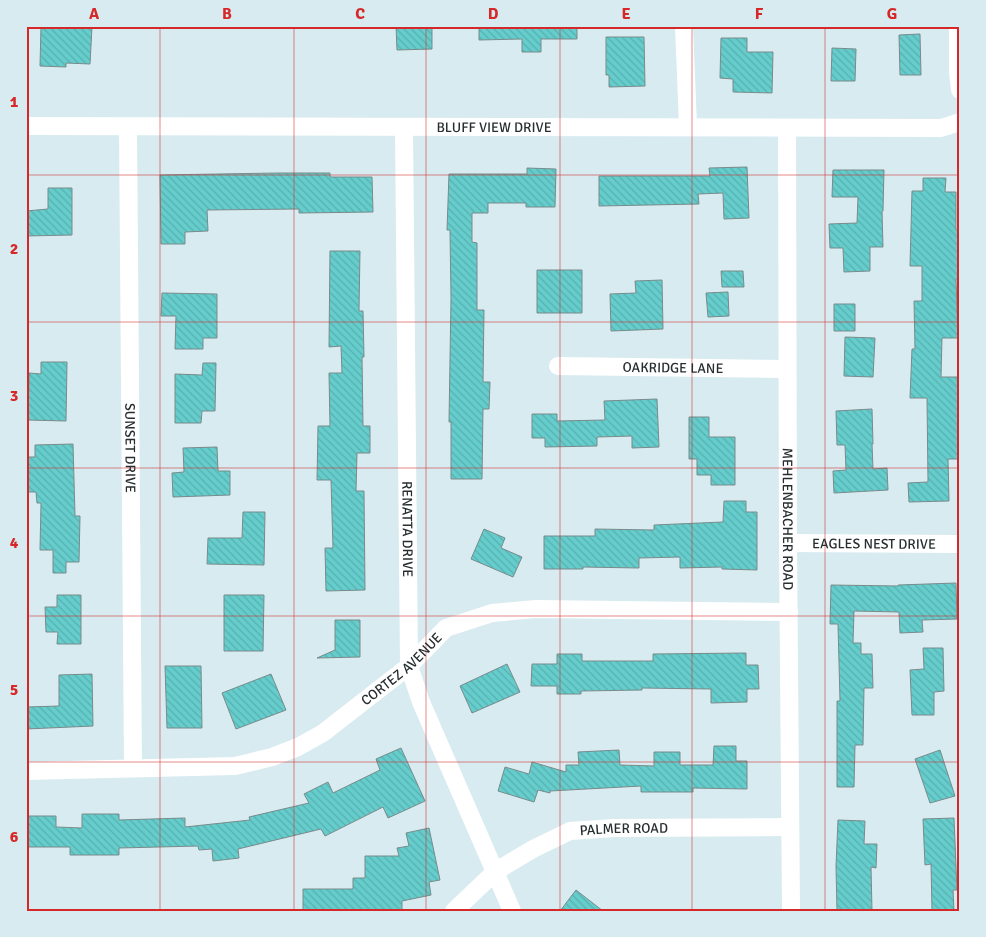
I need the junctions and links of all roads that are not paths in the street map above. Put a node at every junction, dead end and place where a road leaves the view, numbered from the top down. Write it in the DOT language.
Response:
graph roads {
  1 [pos="684,26"];
  2 [pos="958,26"];
  3 [pos="960,90"];
  4 [pos="960,122"];
  5 [pos="26,126"];
  6 [pos="688,126"];
  7 [pos="404,127"];
  8 [pos="128,128"];
  9 [pos="787,128"];
  10 [pos="558,366"];
  11 [pos="787,369"];
  12 [pos="788,543"];
  13 [pos="960,544"];
  14 [pos="789,612"];
  15 [pos="409,666"];
  16 [pos="133,768"];
  17 [pos="26,771"];
  18 [pos="790,827"];
  19 [pos="496,871"];
  20 [pos="454,911"];
  21 [pos="512,911"];
  22 [pos="791,911"];
  1 -- 6 [label="street"];
  2 -- 3 [label="street"];
  4 -- 9 [label="street, BLUFF VIEW DRIVE"];
  5 -- 8 [label="street, BLUFF VIEW DRIVE"];
  6 -- 7 [label="street, BLUFF VIEW DRIVE"];
  6 -- 9 [label="street, BLUFF VIEW DRIVE"];
  7 -- 8 [label="street, BLUFF VIEW DRIVE"];
  7 -- 15 [label="street, RENATTA DRIVE"];
  8 -- 16 [label="street, SUNSET DRIVE"];
  9 -- 11 [label="street, MEHLENBACHER ROAD"];
  10 -- 11 [label="street, OAKRIDGE LANE"];
  11 -- 12 [label="street, MEHLENBACHER ROAD"];
  12 -- 13 [label="street, EAGLES NEST DRIVE"];
  12 -- 14 [label="street, MEHLENBACHER ROAD"];
  14 -- 15 [label="street, CORTEZ AVENUE"];
  14 -- 18 [label="street, MEHLENBACHER ROAD"];
  15 -- 16 [label="street, CORTEZ AVENUE"];
  15 -- 19 [label="street, RENATTA DRIVE"];
  16 -- 17 [label="street, CORTEZ AVENUE"];
  18 -- 19 [label="street, PALMER ROAD"];
  18 -- 22 [label="street, MEHLENBACHER ROAD"];
  19 -- 20 [label="street, PALMER ROAD"];
  19 -- 21 [label="street, RENATTA DRIVE"];
}
